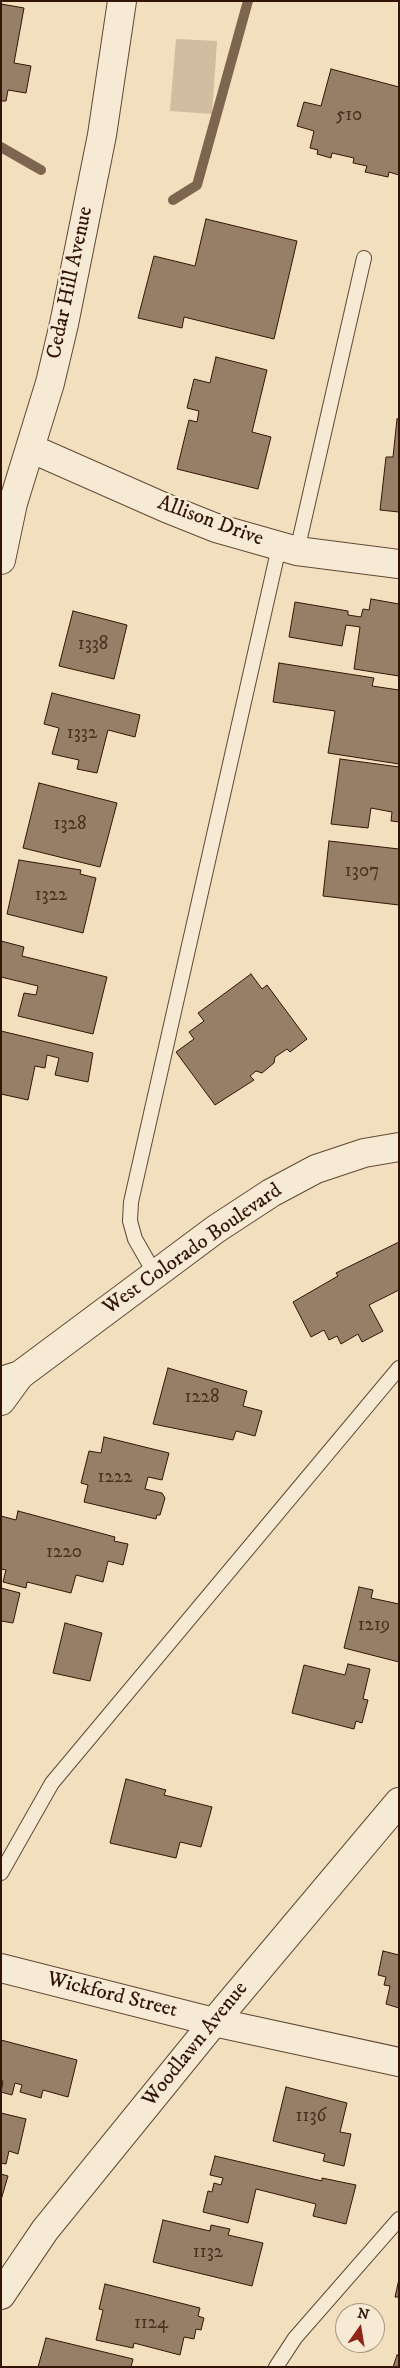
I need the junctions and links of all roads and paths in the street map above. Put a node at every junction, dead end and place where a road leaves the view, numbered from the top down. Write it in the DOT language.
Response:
graph roads {
  1 [pos="122,1"];
  2 [pos="364,258"];
  3 [pos="30,448"];
  4 [pos="288,549"];
  5 [pos="1,560"];
  6 [pos="399,564"];
  7 [pos="399,1147"];
  8 [pos="155,1274"];
  9 [pos="399,1368"];
  10 [pos="11,1378"];
  11 [pos="1,1401"];
  12 [pos="399,1802"];
  13 [pos="1,1873"];
  14 [pos="1,1968"];
  15 [pos="214,2022"];
  16 [pos="399,2062"];
  17 [pos="399,2218"];
  18 [pos="1,2295"];
  19 [pos="276,2367"];
  1 -- 3 [label="street, Cedar Hill Avenue"];
  2 -- 4 [label="lane"];
  3 -- 4 [label="street, Allison Drive"];
  3 -- 5 [label="street, Cedar Hill Avenue"];
  4 -- 6 [label="street, Allison Drive"];
  4 -- 8 [label="lane"];
  7 -- 8 [label="street, West Colorado Boulevard"];
  8 -- 10 [label="street, West Colorado Boulevard"];
  9 -- 13 [label="lane"];
  10 -- 11 [label="street"];
  12 -- 15 [label="street, Woodlawn Avenue"];
  14 -- 15 [label="street, Wickford Street"];
  15 -- 16 [label="street, Wickford Street"];
  15 -- 18 [label="street, Woodlawn Avenue"];
  17 -- 19 [label="lane"];
}
